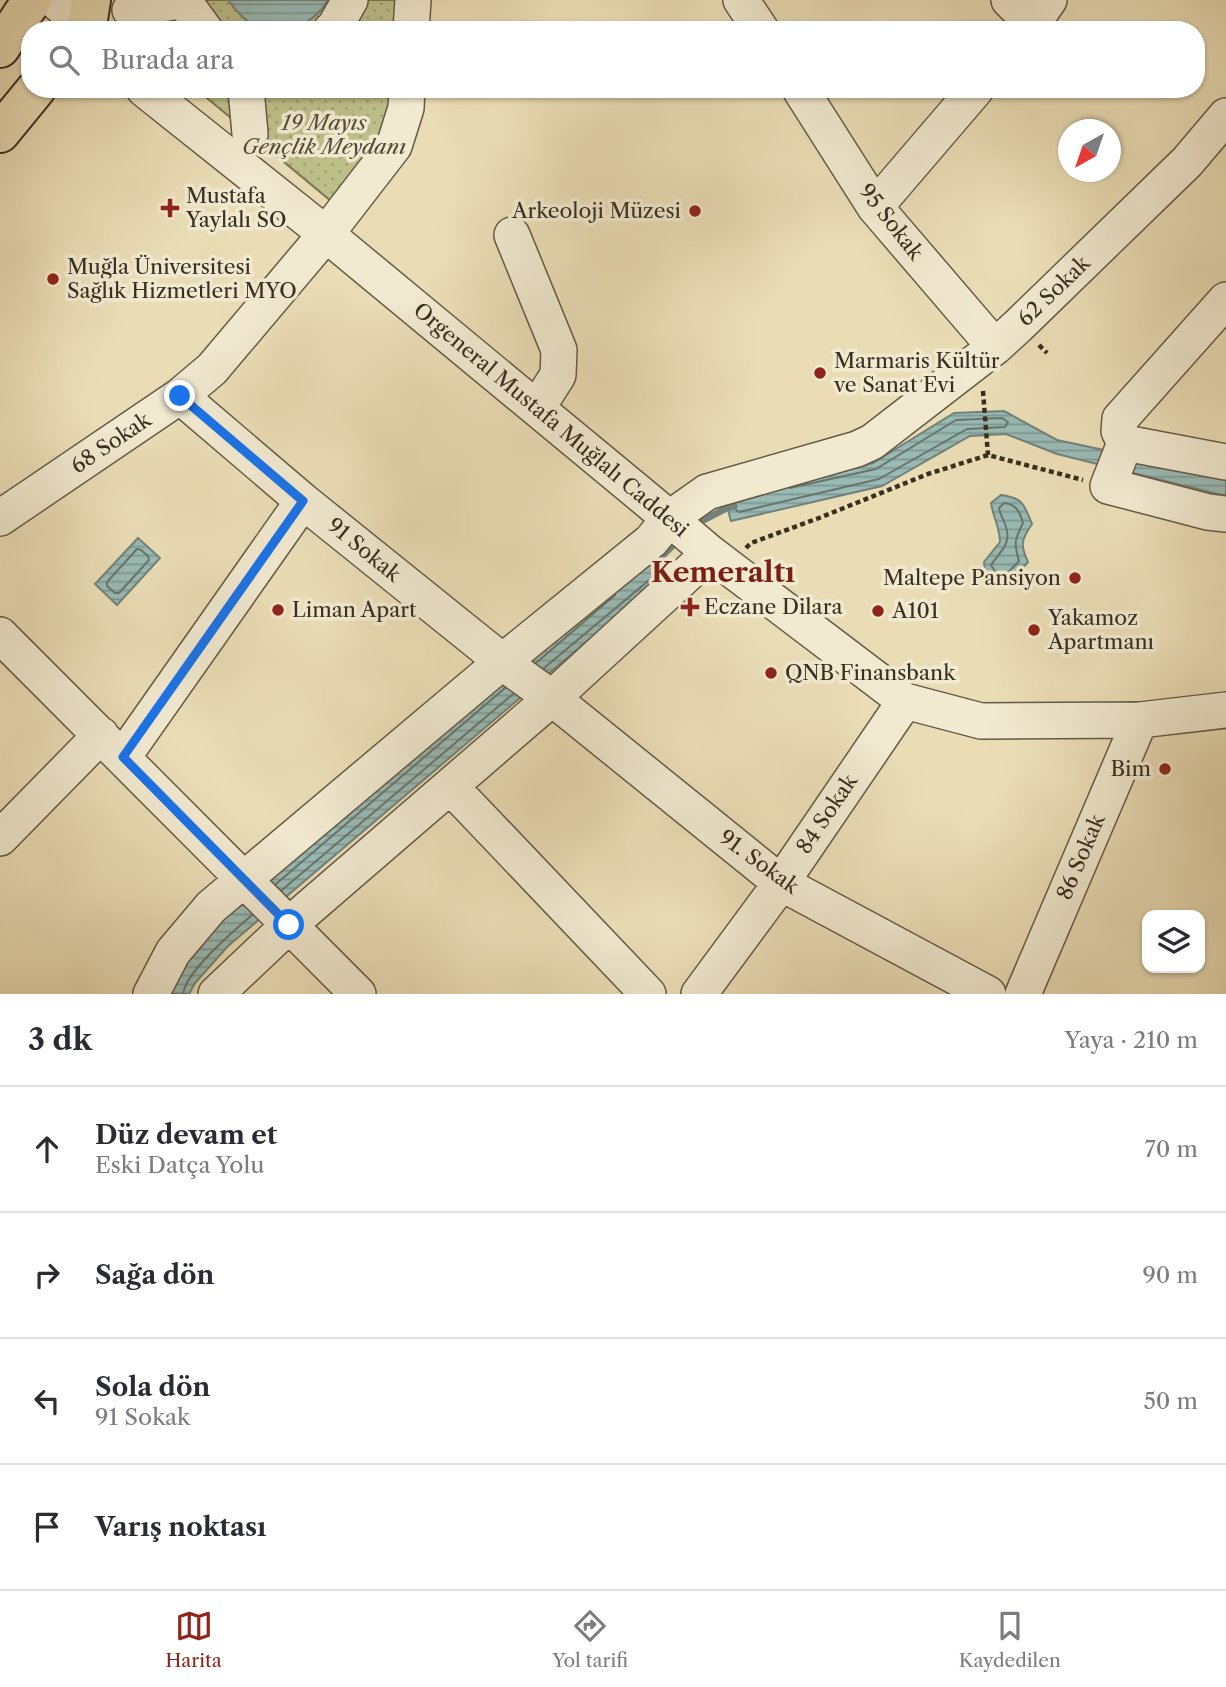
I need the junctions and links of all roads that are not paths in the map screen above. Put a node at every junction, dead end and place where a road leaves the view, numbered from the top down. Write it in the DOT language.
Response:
graph roads {
  1 [pos="54,0"];
  2 [pos="183,0"];
  3 [pos="350,0"];
  4 [pos="413,0"];
  5 [pos="741,0"];
  6 [pos="130,10"];
  7 [pos="88,21"];
  8 [pos="198,21"];
  9 [pos="338,21"];
  10 [pos="412,21"];
  11 [pos="755,21"];
  12 [pos="29,98"];
  13 [pos="155,98"];
  14 [pos="247,98"];
  15 [pos="407,98"];
  16 [pos="806,98"];
  17 [pos="968,98"];
  18 [pos="1226,116"];
  19 [pos="0,133"];
  20 [pos="250,134"];
  21 [pos="875,207"];
  22 [pos="326,234"];
  23 [pos="512,235"];
  24 [pos="1226,300"];
  25 [pos="995,347"];
  26 [pos="180,396"];
  27 [pos="537,408"];
  28 [pos="1118,454"];
  29 [pos="1226,462"];
  30 [pos="303,501"];
  31 [pos="1226,514"];
  32 [pos="0,518"];
  33 [pos="695,540"];
  34 [pos="0,635"];
  35 [pos="527,680"];
  36 [pos="905,701"];
  37 [pos="1226,710"];
  38 [pos="1140,720"];
  39 [pos="112,746"];
  40 [pos="450,786"];
  41 [pos="0,838"];
  42 [pos="247,882"];
  43 [pos="780,883"];
  44 [pos="284,919"];
  45 [pos="151,994"];
  46 [pos="216,994"];
  47 [pos="358,994"];
  48 [pos="648,994"];
  49 [pos="699,994"];
  50 [pos="988,994"];
  51 [pos="1023,994"];
  1 -- 7 [label="street"];
  2 -- 6 [label="street"];
  2 -- 8 [label="street"];
  3 -- 9 [label="street"];
  4 -- 10 [label="street"];
  5 -- 11 [label="street"];
  12 -- 19 [label="main road"];
  13 -- 22 [label="street, Orgeneral Mustafa Muğlalı Caddesi"];
  14 -- 20 [label="street"];
  15 -- 22 [label="street, 68 Sokak"];
  16 -- 21 [label="street, 95 Sokak"];
  17 -- 21 [label="street"];
  18 -- 25 [label="street, 62 Sokak"];
  21 -- 25 [label="street, 95 Sokak"];
  22 -- 26 [label="street, 68 Sokak"];
  22 -- 27 [label="street, Orgeneral Mustafa Muğlalı Caddesi"];
  23 -- 27 [label="street"];
  24 -- 28 [label="street"];
  25 -- 33 [label="street, 62 Sokak"];
  26 -- 30 [label="street, 91 Sokak"];
  26 -- 32 [label="street, 68 Sokak"];
  27 -- 33 [label="street, Orgeneral Mustafa Muğlalı Caddesi"];
  28 -- 29 [label="street"];
  28 -- 31 [label="street"];
  30 -- 35 [label="street, 91 Sokak"];
  30 -- 39 [label="street"];
  33 -- 35 [label="street"];
  33 -- 35 [label="street"];
  33 -- 36 [label="street, Orgeneral Mustafa Muğlalı Caddesi"];
  34 -- 39 [label="street"];
  35 -- 40 [label="street"];
  35 -- 42 [label="street"];
  35 -- 43 [label="street, 91. Sokak"];
  36 -- 38 [label="street, Orgeneral Mustafa Muğlalı Caddesi"];
  36 -- 43 [label="street, 84 Sokak"];
  37 -- 38 [label="street, Orgeneral Mustafa Muğlalı Caddesi"];
  38 -- 51 [label="street, 86 Sokak"];
  39 -- 41 [label="street"];
  39 -- 42 [label="street"];
  40 -- 44 [label="street"];
  40 -- 48 [label="street"];
  42 -- 44 [label="street"];
  42 -- 45 [label="street"];
  43 -- 49 [label="street, 84 Sokak"];
  43 -- 50 [label="street, 91. Sokak"];
  44 -- 46 [label="street"];
  44 -- 47 [label="street"];
}
